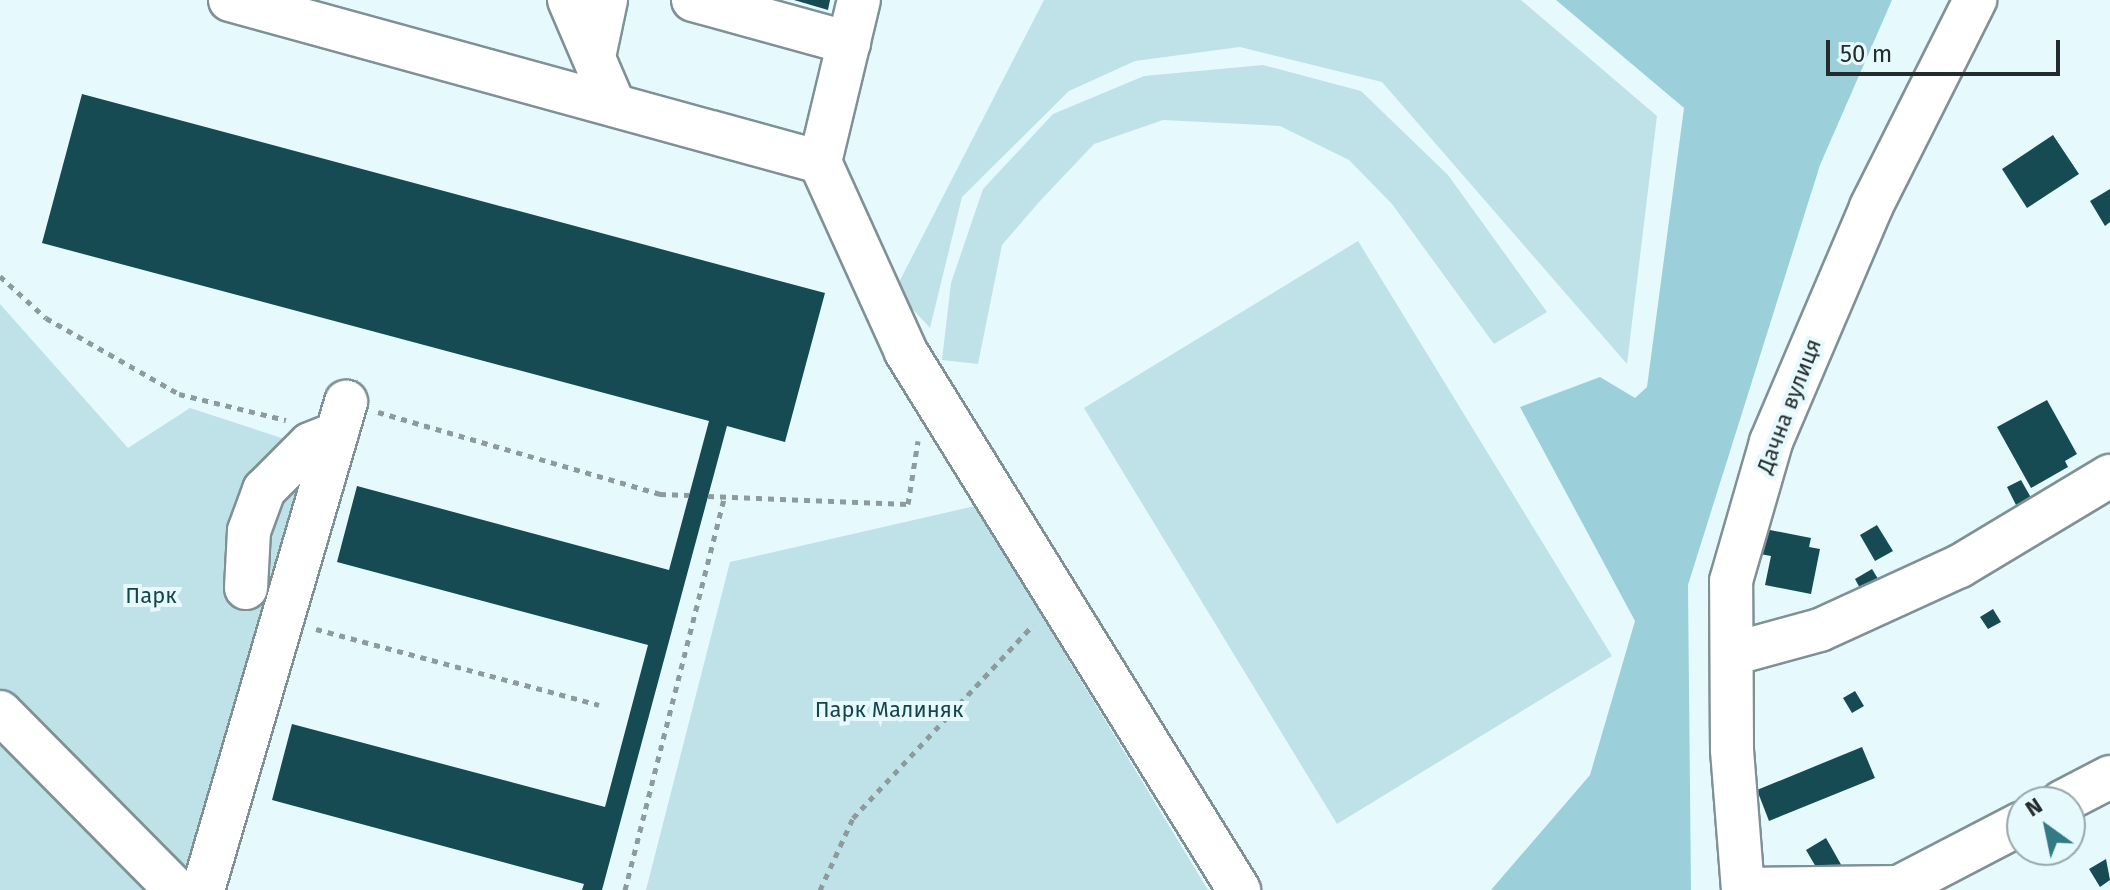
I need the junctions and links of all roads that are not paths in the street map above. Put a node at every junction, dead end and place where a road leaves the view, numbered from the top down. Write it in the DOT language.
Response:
graph roads {
  1 [pos="230,0"];
  2 [pos="569,0"];
  3 [pos="606,0"];
  4 [pos="693,0"];
  5 [pos="859,0"];
  6 [pos="1975,0"];
  7 [pos="849,43"];
  8 [pos="594,57"];
  9 [pos="614,105"];
  10 [pos="820,162"];
  11 [pos="2110,476"];
  12 [pos="246,588"];
  13 [pos="1732,654"];
  14 [pos="0,712"];
  15 [pos="2110,777"];
  16 [pos="2086,790"];
  17 [pos="2006,831"];
  18 [pos="176,890"];
  19 [pos="203,890"];
  20 [pos="1239,890"];
  21 [pos="1744,890"];
  1 -- 9 [label="street"];
  2 -- 8 [label="street"];
  3 -- 8 [label="street"];
  4 -- 7 [label="street"];
  5 -- 7 [label="street"];
  6 -- 13 [label="street, Дачна вулиця"];
  7 -- 10 [label="street"];
  8 -- 9 [label="street"];
  9 -- 10 [label="street"];
  10 -- 20 [label="street"];
  11 -- 13 [label="street"];
  12 -- 19 [label="street"];
  13 -- 21 [label="street, Дачна вулиця"];
  14 -- 18 [label="street"];
  15 -- 16 [label="street"];
  17 -- 21 [label="street"];
}
